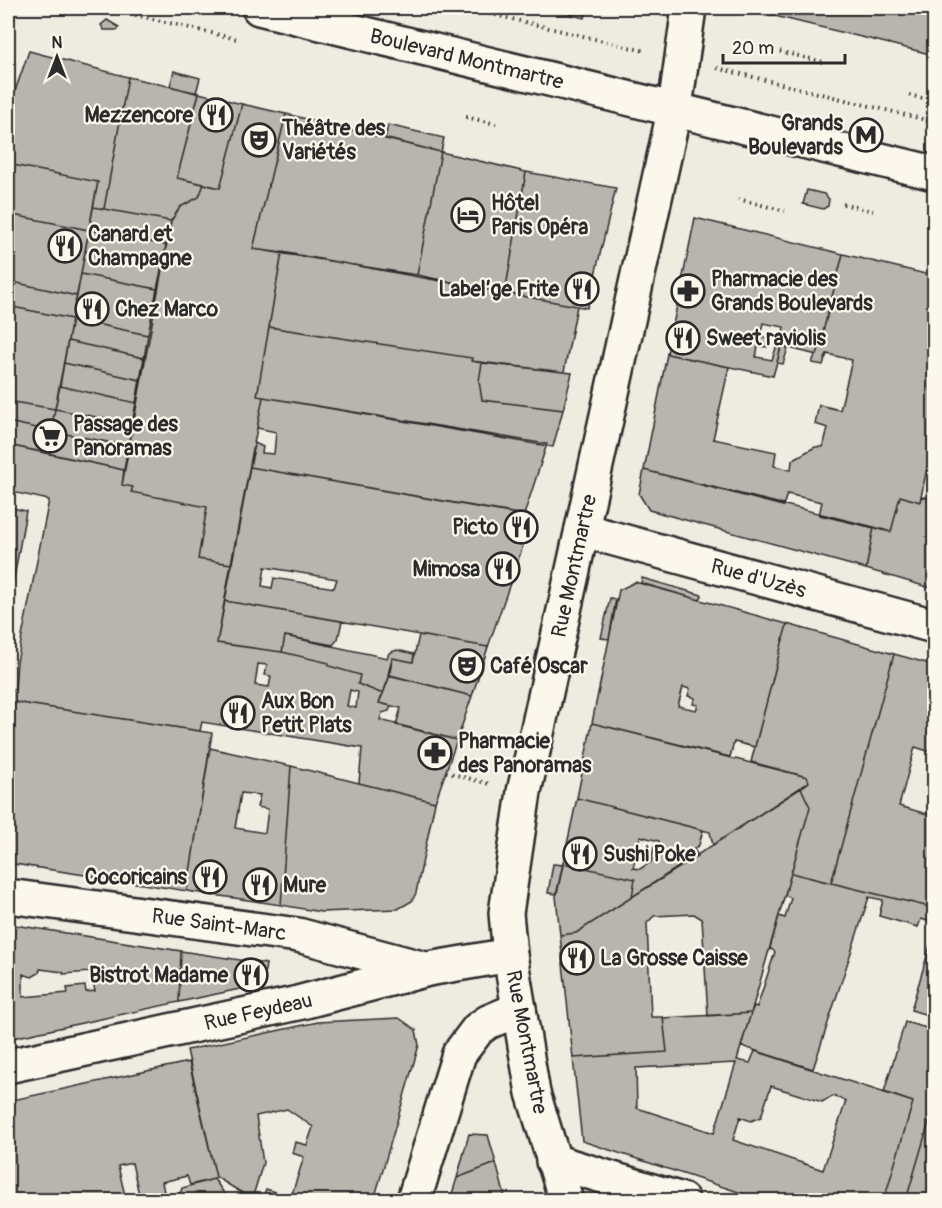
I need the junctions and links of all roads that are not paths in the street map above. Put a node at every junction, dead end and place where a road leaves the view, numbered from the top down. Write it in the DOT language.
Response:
graph roads {
  1 [pos="259,8"];
  2 [pos="689,8"];
  3 [pos="675,107"];
  4 [pos="934,173"];
  5 [pos="582,530"];
  6 [pos="934,626"];
  7 [pos="8,896"];
  8 [pos="510,955"];
  9 [pos="428,969"];
  10 [pos="519,1010"];
  11 [pos="8,1066"];
  12 [pos="553,1161"];
  13 [pos="414,1200"];
  14 [pos="566,1200"];
  15 [pos="682,1200"];
  1 -- 3 [label="main road, Boulevard Montmartre"];
  2 -- 3 [label="main road, Rue Montmartre"];
  3 -- 4 [label="main road, Boulevard Montmartre"];
  3 -- 5 [label="main road, Rue Montmartre"];
  5 -- 6 [label="main road, Rue d'Uzès"];
  5 -- 8 [label="main road, Rue Montmartre"];
  7 -- 9 [label="main road, Rue Saint-Marc"];
  8 -- 9 [label="main road, Rue Feydeau"];
  8 -- 10 [label="main road, Rue Montmartre"];
  9 -- 11 [label="main road, Rue Feydeau"];
  10 -- 12 [label="main road, Rue Montmartre"];
  10 -- 13 [label="main road"];
  12 -- 14 [label="main road, Rue Montmartre"];
  12 -- 15 [label="main road"];
}
